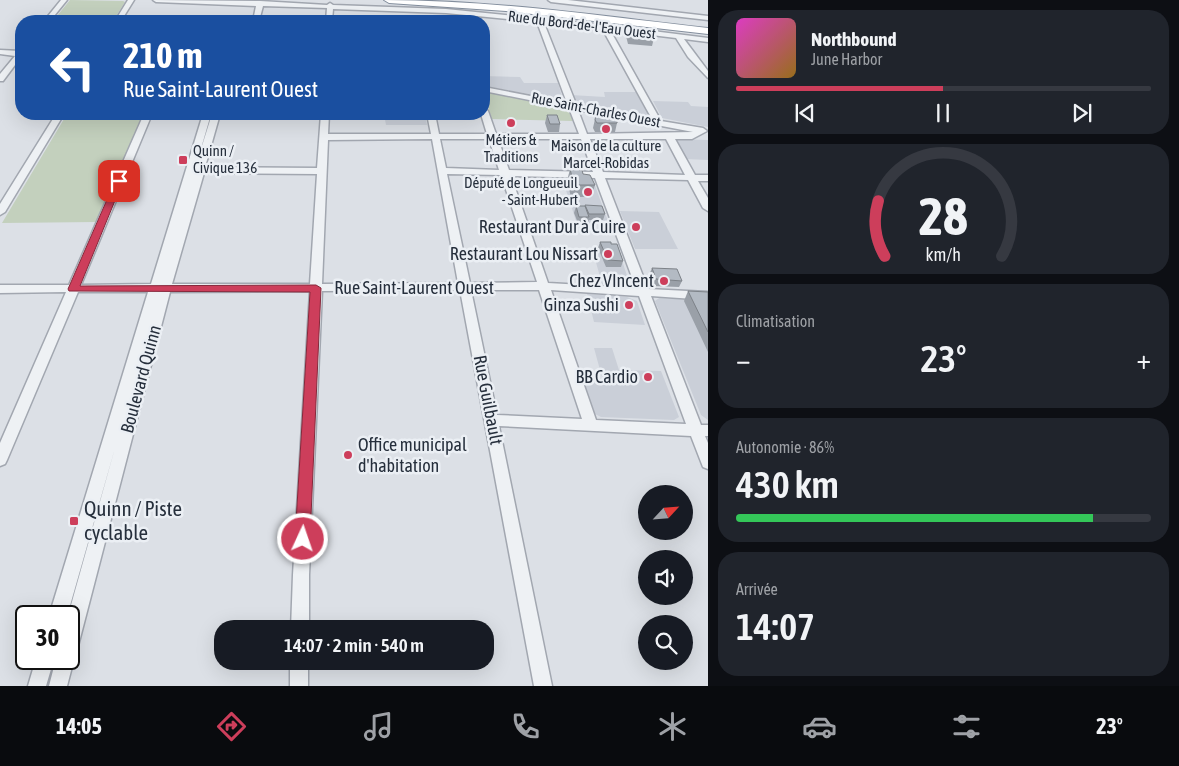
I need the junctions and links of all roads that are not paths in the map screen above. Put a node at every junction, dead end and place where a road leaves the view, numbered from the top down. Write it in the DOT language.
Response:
graph roads {
  1 [pos="64,0"];
  2 [pos="132,0"];
  3 [pos="156,0"];
  4 [pos="390,0"];
  5 [pos="466,0"];
  6 [pos="551,0"];
  7 [pos="260,3"];
  8 [pos="330,5"];
  9 [pos="454,12"];
  10 [pos="52,15"];
  11 [pos="122,15"];
  12 [pos="257,15"];
  13 [pos="329,15"];
  14 [pos="455,15"];
  15 [pos="486,15"];
  16 [pos="490,15"];
  17 [pos="708,18"];
  18 [pos="540,20"];
  19 [pos="708,26"];
  20 [pos="606,27"];
  21 [pos="708,31"];
  22 [pos="678,36"];
  23 [pos="708,40"];
  24 [pos="0,52"];
  25 [pos="15,54"];
  26 [pos="15,55"];
  27 [pos="0,56"];
  28 [pos="15,61"];
  29 [pos="708,76"];
  30 [pos="0,79"];
  31 [pos="490,89"];
  32 [pos="572,106"];
  33 [pos="631,117"];
  34 [pos="56,120"];
  35 [pos="145,120"];
  36 [pos="206,120"];
  37 [pos="214,120"];
  38 [pos="324,120"];
  39 [pos="432,120"];
  40 [pos="487,120"];
  41 [pos="658,122"];
  42 [pos="705,132"];
  43 [pos="435,136"];
  44 [pos="492,136"];
  45 [pos="583,136"];
  46 [pos="669,136"];
  47 [pos="323,137"];
  48 [pos="632,137"];
  49 [pos="195,170"];
  50 [pos="322,171"];
  51 [pos="442,171"];
  52 [pos="505,173"];
  53 [pos="598,175"];
  54 [pos="691,178"];
  55 [pos="708,178"];
  56 [pos="708,208"];
  57 [pos="0,212"];
  58 [pos="544,286"];
  59 [pos="316,288"];
  60 [pos="466,288"];
  61 [pos="0,289"];
  62 [pos="73,289"];
  63 [pos="160,289"];
  64 [pos="641,292"];
  65 [pos="708,296"];
  66 [pos="492,420"];
  67 [pos="591,425"];
  68 [pos="701,430"];
  69 [pos="0,460"];
  70 [pos="708,463"];
  71 [pos="61,605"];
  72 [pos="79,605"];
  73 [pos="300,620"];
  74 [pos="42,670"];
  75 [pos="62,670"];
  76 [pos="299,670"];
  77 [pos="37,686"];
  78 [pos="58,686"];
  79 [pos="299,686"];
  80 [pos="543,686"];
  1 -- 10 [label="street"];
  2 -- 11 [label="street"];
  3 -- 7 [label="street, Rue du Bord-de-l'Eau Ouest"];
  4 -- 21 [label="highway"];
  5 -- 19 [label="highway"];
  6 -- 17 [label="street"];
  7 -- 8 [label="street, Rue du Bord-de-l'Eau Ouest"];
  7 -- 12 [label="street"];
  8 -- 9 [label="street, Rue du Bord-de-l'Eau Ouest"];
  8 -- 13 [label="street"];
  9 -- 14 [label="street"];
  9 -- 15 [label="street, Rue du Bord-de-l'Eau Ouest"];
  16 -- 18 [label="street, Rue du Bord-de-l'Eau Ouest"];
  18 -- 20 [label="street, Rue du Bord-de-l'Eau Ouest"];
  18 -- 32 [label="street"];
  20 -- 22 [label="street, Rue du Bord-de-l'Eau Ouest"];
  20 -- 41 [label="street"];
  22 -- 23 [label="street, Rue du Bord-de-l'Eau Ouest"];
  22 -- 29 [label="street"];
  24 -- 25 [label="street"];
  26 -- 27 [label="street"];
  28 -- 30 [label="street"];
  31 -- 32 [label="street, Rue Saint-Charles Ouest"];
  32 -- 33 [label="street, Rue Saint-Charles Ouest"];
  32 -- 45 [label="street"];
  33 -- 41 [label="street, Rue Saint-Charles Ouest"];
  33 -- 48 [label="street"];
  34 -- 57 [label="street"];
  35 -- 62 [label="street"];
  36 -- 49 [label="street, Boulevard Quinn"];
  37 -- 49 [label="street, Boulevard Quinn"];
  38 -- 47 [label="street"];
  39 -- 43 [label="street, Rue Guilbault"];
  40 -- 44 [label="street"];
  41 -- 42 [label="street, Rue Saint-Charles Ouest"];
  42 -- 46 [label="street"];
  43 -- 44 [label="street"];
  43 -- 47 [label="street"];
  43 -- 51 [label="street, Rue Guilbault"];
  44 -- 45 [label="street"];
  44 -- 52 [label="street"];
  45 -- 48 [label="street"];
  45 -- 53 [label="street"];
  46 -- 48 [label="street"];
  46 -- 54 [label="street"];
  47 -- 50 [label="street"];
  49 -- 50 [label="street"];
  49 -- 63 [label="street, Boulevard Quinn"];
  50 -- 59 [label="street"];
  51 -- 52 [label="street"];
  51 -- 60 [label="street, Rue Guilbault"];
  52 -- 53 [label="street"];
  52 -- 58 [label="street"];
  53 -- 54 [label="street"];
  53 -- 64 [label="street"];
  54 -- 55 [label="street"];
  54 -- 56 [label="street"];
  58 -- 60 [label="street, Rue Saint-Laurent Ouest"];
  58 -- 64 [label="street, Rue Saint-Laurent Ouest"];
  58 -- 67 [label="street"];
  59 -- 60 [label="street, Rue Saint-Laurent Ouest"];
  59 -- 63 [label="street, Rue Saint-Laurent Ouest"];
  59 -- 73 [label="street"];
  60 -- 66 [label="street, Rue Guilbault"];
  61 -- 62 [label="street, Rue Saint-Laurent Ouest"];
  62 -- 63 [label="street, Rue Saint-Laurent Ouest"];
  62 -- 69 [label="street"];
  63 -- 71 [label="street, Boulevard Quinn"];
  63 -- 72 [label="street, Boulevard Quinn"];
  64 -- 65 [label="street, Rue Saint-Laurent Ouest"];
  64 -- 68 [label="street"];
  66 -- 67 [label="street"];
  66 -- 80 [label="street, Rue Guilbault"];
  67 -- 68 [label="street"];
  68 -- 70 [label="street"];
  74 -- 77 [label="street"];
  75 -- 78 [label="street"];
  76 -- 79 [label="street"];
}
